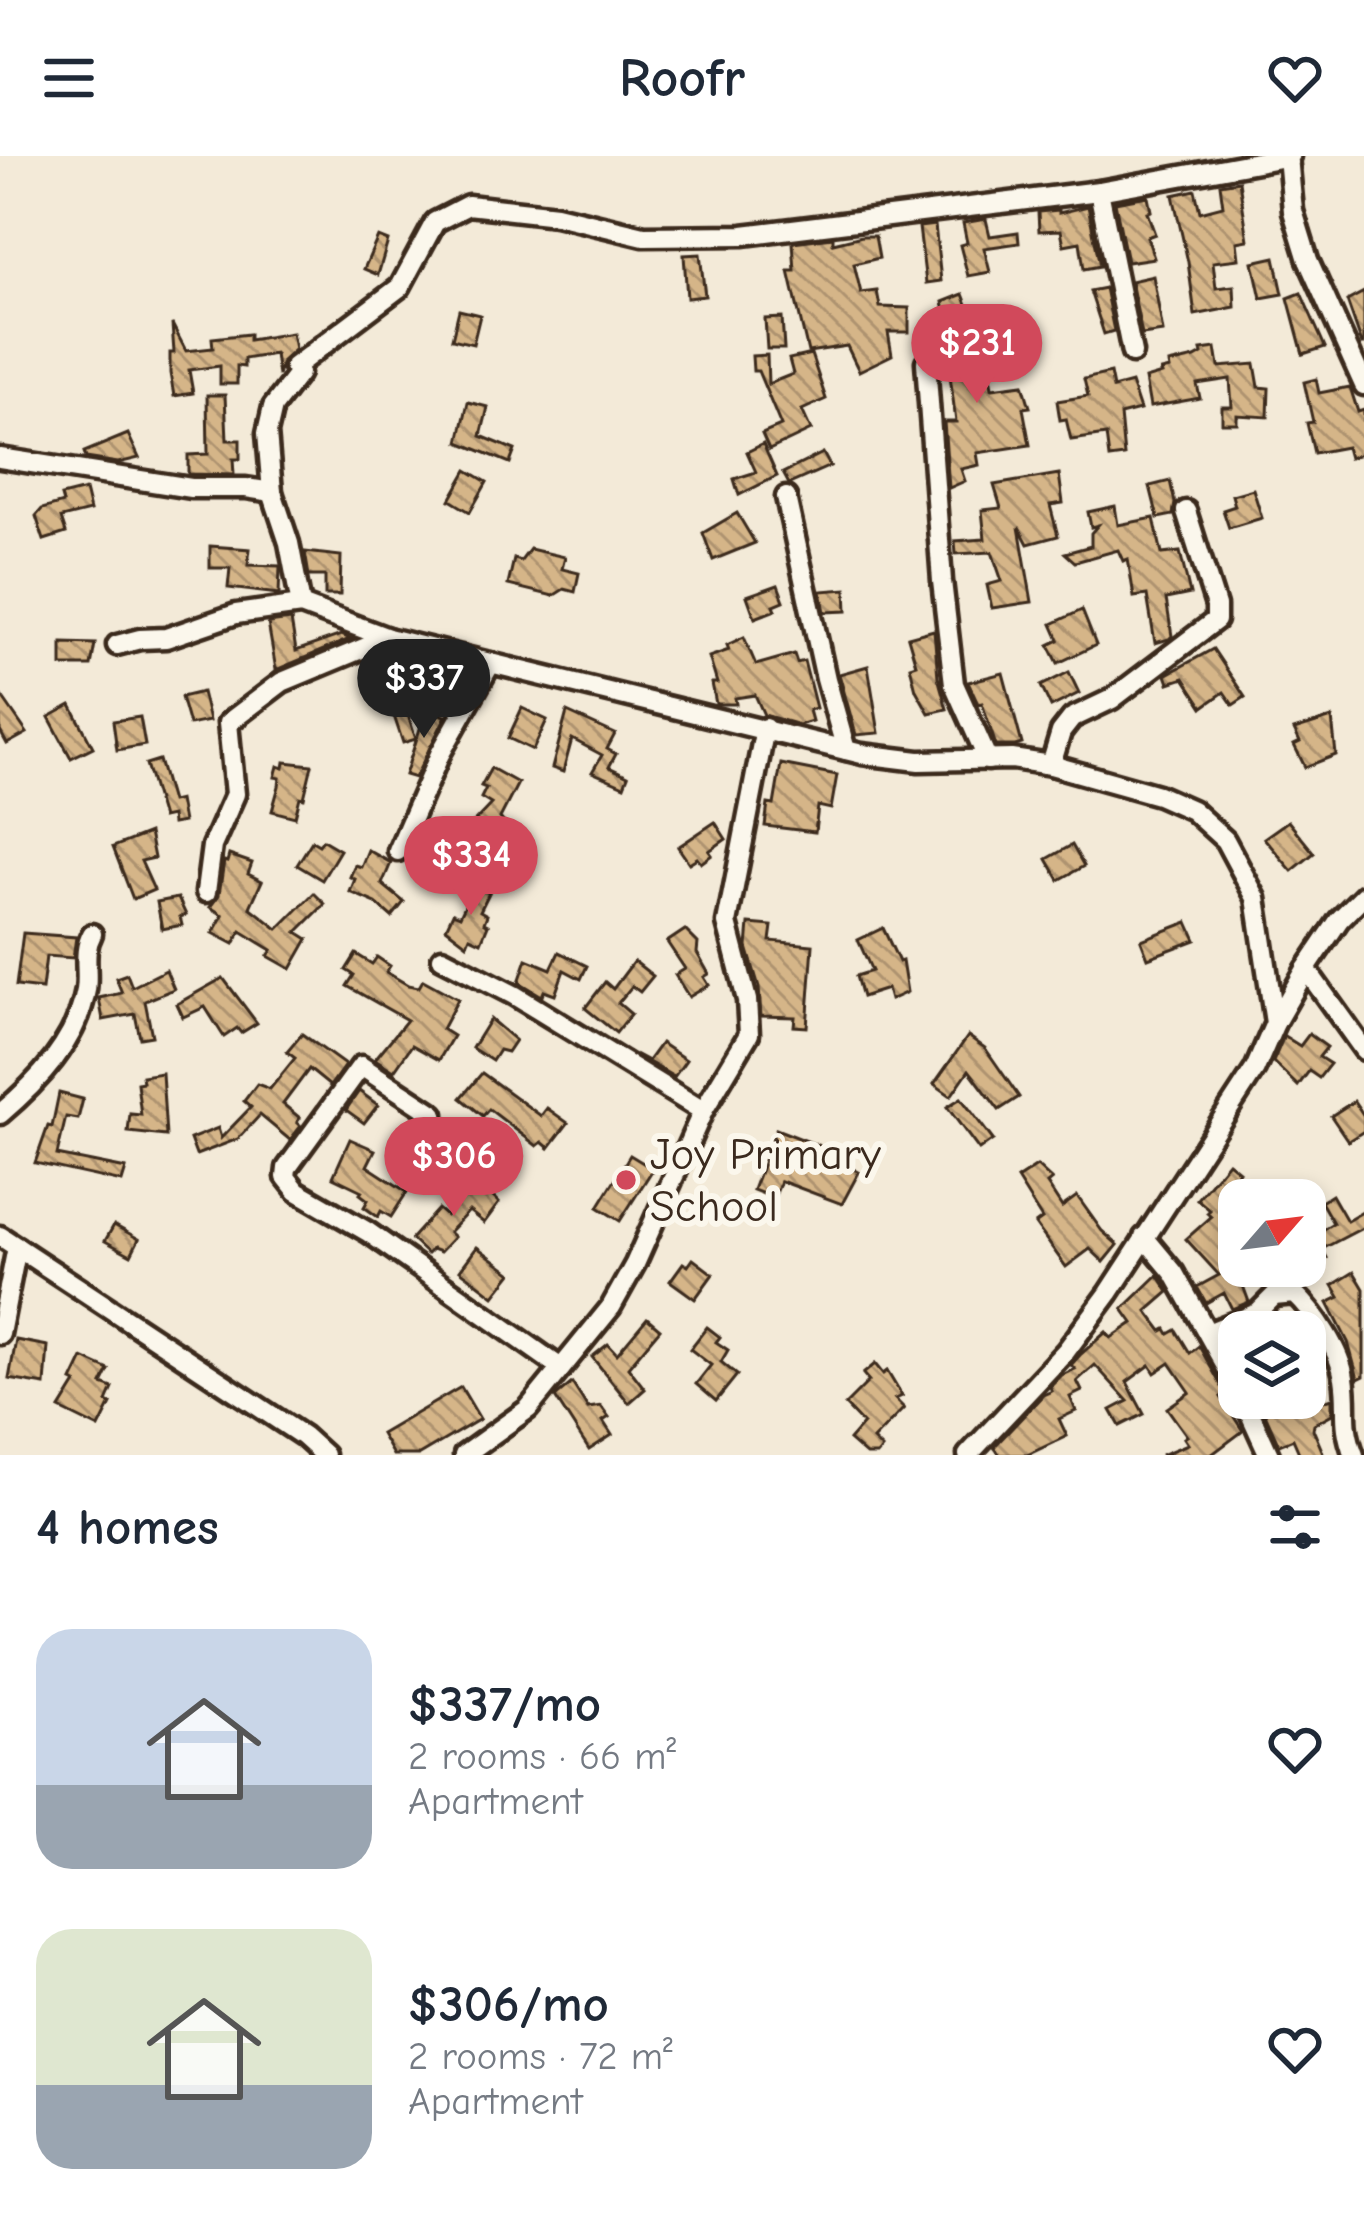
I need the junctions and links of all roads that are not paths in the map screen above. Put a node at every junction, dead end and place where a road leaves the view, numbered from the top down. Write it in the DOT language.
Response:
graph roads {
  1 [pos="1289,156"];
  2 [pos="1099,191"];
  3 [pos="1132,353"];
  4 [pos="926,362"];
  5 [pos="1364,385"];
  6 [pos="0,458"];
  7 [pos="272,492"];
  8 [pos="786,497"];
  9 [pos="1186,511"];
  10 [pos="301,605"];
  11 [pos="388,638"];
  12 [pos="117,645"];
  13 [pos="490,663"];
  14 [pos="765,728"];
  15 [pos="846,750"];
  16 [pos="988,760"];
  17 [pos="1051,765"];
  18 [pos="398,851"];
  19 [pos="206,892"];
  20 [pos="1364,895"];
  21 [pos="92,934"];
  22 [pos="442,958"];
  23 [pos="1306,969"];
  24 [pos="1274,1023"];
  25 [pos="1364,1050"];
  26 [pos="703,1111"];
  27 [pos="0,1114"];
  28 [pos="434,1114"];
  29 [pos="1144,1237"];
  30 [pos="9,1241"];
  31 [pos="1210,1332"];
  32 [pos="0,1334"];
  33 [pos="1218,1348"];
  34 [pos="561,1368"];
  35 [pos="1252,1419"];
  36 [pos="324,1455"];
  37 [pos="464,1455"];
  38 [pos="968,1455"];
  39 [pos="1269,1455"];
  40 [pos="1354,1455"];
  1 -- 2 [label="street"];
  1 -- 5 [label="street"];
  2 -- 3 [label="street"];
  2 -- 7 [label="street"];
  4 -- 16 [label="street"];
  6 -- 7 [label="street"];
  7 -- 10 [label="street"];
  8 -- 15 [label="street"];
  9 -- 17 [label="street"];
  10 -- 11 [label="street"];
  10 -- 12 [label="street"];
  11 -- 13 [label="street"];
  11 -- 19 [label="street"];
  13 -- 14 [label="street"];
  13 -- 18 [label="street"];
  14 -- 15 [label="street"];
  14 -- 26 [label="street"];
  15 -- 16 [label="street"];
  16 -- 17 [label="street"];
  17 -- 24 [label="street"];
  20 -- 23 [label="street"];
  21 -- 27 [label="street"];
  22 -- 26 [label="street"];
  23 -- 24 [label="street"];
  23 -- 25 [label="street"];
  24 -- 29 [label="street"];
  26 -- 34 [label="street"];
  28 -- 34 [label="street"];
  29 -- 31 [label="street"];
  29 -- 38 [label="street"];
  30 -- 32 [label="street"];
  30 -- 36 [label="street"];
  31 -- 33 [label="street"];
  31 -- 40 [label="street"];
  34 -- 37 [label="street"];
  35 -- 39 [label="street"];
}
